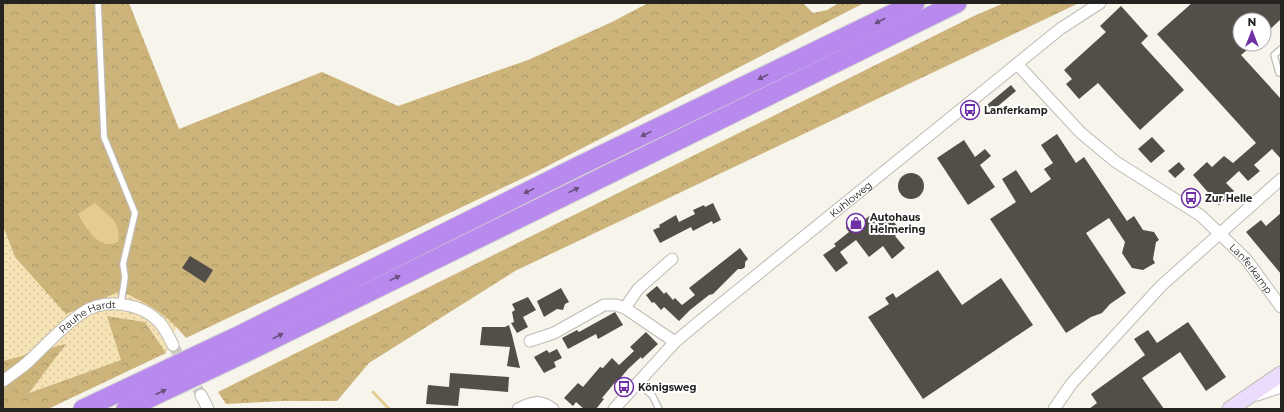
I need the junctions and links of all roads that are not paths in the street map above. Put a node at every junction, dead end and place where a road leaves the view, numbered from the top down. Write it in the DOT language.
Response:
graph roads {
  1 [pos="98,3"];
  2 [pos="915,3"];
  3 [pos="958,3"];
  4 [pos="1100,3"];
  5 [pos="1281,49"];
  6 [pos="1017,64"];
  7 [pos="1281,73"];
  8 [pos="1281,179"];
  9 [pos="1220,234"];
  10 [pos="672,259"];
  11 [pos="121,303"];
  12 [pos="1281,307"];
  13 [pos="625,308"];
  14 [pos="530,341"];
  15 [pos="675,342"];
  16 [pos="173,345"];
  17 [pos="1281,374"];
  18 [pos="3,381"];
  19 [pos="637,383"];
  20 [pos="1281,387"];
  21 [pos="201,395"];
  22 [pos="1243,401"];
  23 [pos="83,409"];
  24 [pos="126,409"];
  25 [pos="208,409"];
  26 [pos="518,409"];
  27 [pos="553,409"];
  28 [pos="614,409"];
  29 [pos="659,409"];
  30 [pos="1054,409"];
  31 [pos="1230,409"];
  1 -- 11 [label="lane"];
  2 -- 23 [label="highway, one-way"];
  24 -- 3 [label="highway, one-way"];
  4 -- 6 [label="street, Kuhloweg"];
  5 -- 7 [label="lane"];
  6 -- 9 [label="street, Lanferkamp"];
  6 -- 15 [label="street, Kuhloweg"];
  8 -- 9 [label="street"];
  9 -- 12 [label="street, Lanferkamp"];
  9 -- 30 [label="street"];
  10 -- 13 [label="street"];
  11 -- 16 [label="street, Rauhe Hardt"];
  11 -- 18 [label="street, Rauhe Hardt"];
  13 -- 14 [label="street"];
  13 -- 15 [label="street"];
  15 -- 19 [label="street, Kuhloweg"];
  17 -- 22 [label="street"];
  19 -- 28 [label="street, Kuhloweg"];
  19 -- 29 [label="lane"];
  20 -- 22 [label="street"];
  21 -- 25 [label="street"];
  22 -- 31 [label="street"];
  26 -- 27 [label="street"];
}
